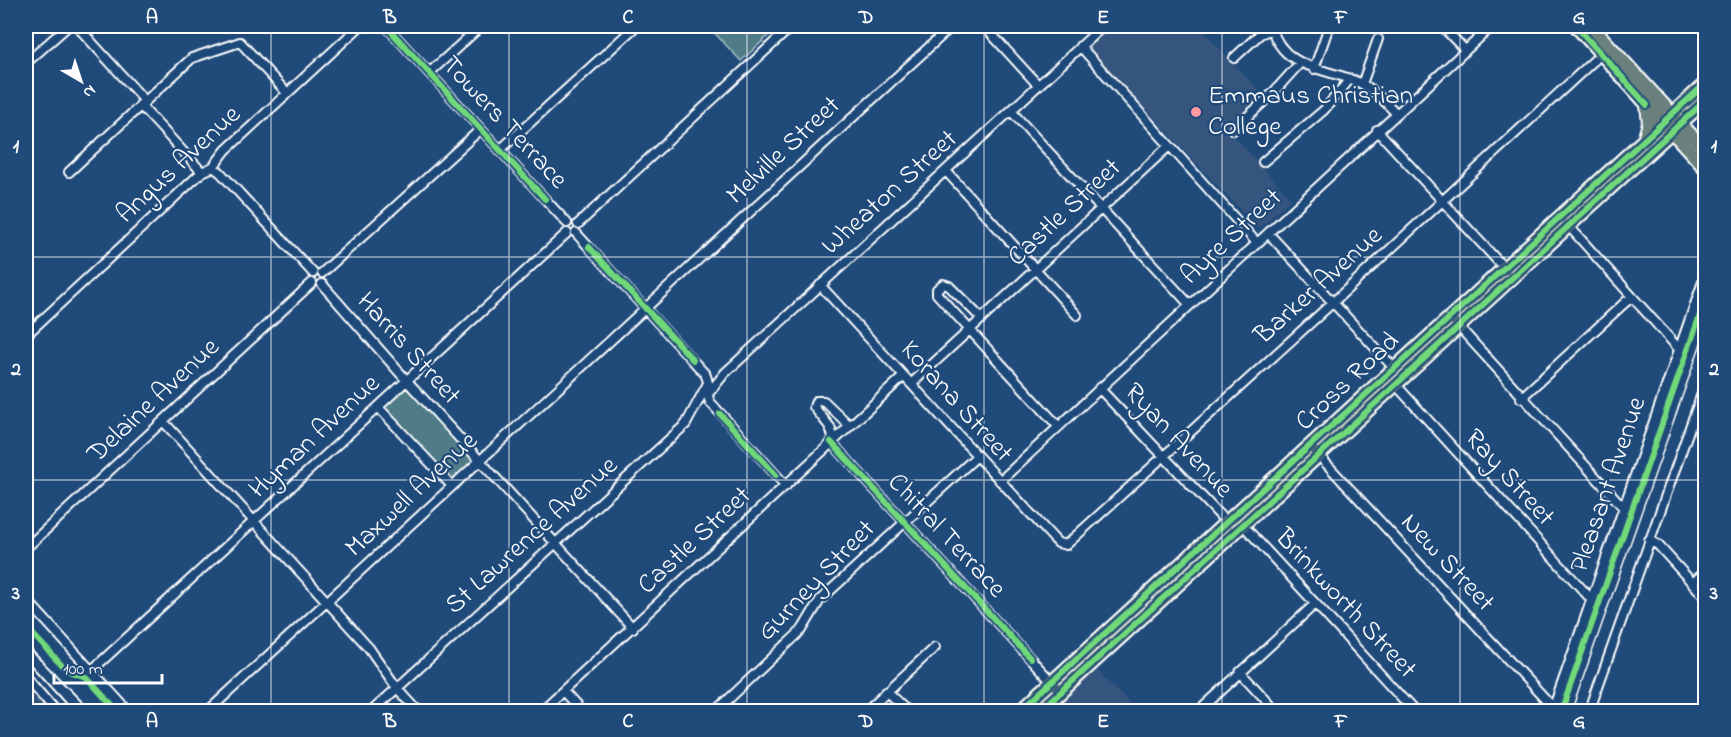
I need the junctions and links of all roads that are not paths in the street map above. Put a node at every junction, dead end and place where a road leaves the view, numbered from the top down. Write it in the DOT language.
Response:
graph roads {
  1 [pos="68,26"];
  2 [pos="76,26"];
  3 [pos="360,26"];
  4 [pos="386,26"];
  5 [pos="481,26"];
  6 [pos="636,26"];
  7 [pos="792,26"];
  8 [pos="952,26"];
  9 [pos="984,26"];
  10 [pos="1102,26"];
  11 [pos="1329,26"];
  12 [pos="1442,26"];
  13 [pos="1492,26"];
  14 [pos="1575,26"];
  15 [pos="1591,26"];
  16 [pos="1272,27"];
  17 [pos="1378,39"];
  18 [pos="1080,46"];
  19 [pos="1465,50"];
  20 [pos="1601,54"];
  21 [pos="1234,58"];
  22 [pos="26,63"];
  23 [pos="1300,63"];
  24 [pos="1314,69"];
  25 [pos="429,73"];
  26 [pos="1350,79"];
  27 [pos="1706,83"];
  28 [pos="1362,84"];
  29 [pos="1038,85"];
  30 [pos="287,93"];
  31 [pos="1688,97"];
  32 [pos="1706,100"];
  33 [pos="1653,102"];
  34 [pos="142,103"];
  35 [pos="1696,109"];
  36 [pos="1011,111"];
  37 [pos="1396,113"];
  38 [pos="1666,117"];
  39 [pos="1676,127"];
  40 [pos="481,129"];
  41 [pos="1233,129"];
  42 [pos="1377,130"];
  43 [pos="1645,137"];
  44 [pos="1691,144"];
  45 [pos="1169,146"];
  46 [pos="1654,147"];
  47 [pos="500,150"];
  48 [pos="1706,152"];
  49 [pos="1263,162"];
  50 [pos="213,167"];
  51 [pos="1706,169"];
  52 [pos="945,171"];
  53 [pos="69,172"];
  54 [pos="202,172"];
  55 [pos="1443,201"];
  56 [pos="1102,208"];
  57 [pos="1560,217"];
  58 [pos="567,223"];
  59 [pos="578,224"];
  60 [pos="1569,227"];
  61 [pos="567,233"];
  62 [pos="576,233"];
  63 [pos="1268,233"];
  64 [pos="1257,243"];
  65 [pos="1504,268"];
  66 [pos="1035,269"];
  67 [pos="317,273"];
  68 [pos="1706,273"];
  69 [pos="1513,278"];
  70 [pos="312,283"];
  71 [pos="322,284"];
  72 [pos="820,285"];
  73 [pos="1631,297"];
  74 [pos="1333,303"];
  75 [pos="1190,305"];
  76 [pos="645,308"];
  77 [pos="1077,315"];
  78 [pos="1450,318"];
  79 [pos="982,319"];
  80 [pos="1459,328"];
  81 [pos="970,329"];
  82 [pos="26,335"];
  83 [pos="1679,349"];
  84 [pos="1394,368"];
  85 [pos="904,376"];
  86 [pos="407,381"];
  87 [pos="1706,382"];
  88 [pos="708,383"];
  89 [pos="911,384"];
  90 [pos="1396,385"];
  91 [pos="1099,388"];
  92 [pos="708,394"];
  93 [pos="1521,398"];
  94 [pos="378,407"];
  95 [pos="1694,418"];
  96 [pos="1706,418"];
  97 [pos="163,421"];
  98 [pos="849,426"];
  99 [pos="1058,426"];
  100 [pos="833,441"];
  101 [pos="1310,446"];
  102 [pos="977,456"];
  103 [pos="1163,456"];
  104 [pos="1320,456"];
  105 [pos="480,460"];
  106 [pos="1000,481"];
  107 [pos="452,486"];
  108 [pos="786,486"];
  109 [pos="1624,508"];
  110 [pos="254,521"];
  111 [pos="905,522"];
  112 [pos="1227,523"];
  113 [pos="1244,526"];
  114 [pos="1649,540"];
  115 [pos="555,542"];
  116 [pos="1062,545"];
  117 [pos="26,549"];
  118 [pos="1188,558"];
  119 [pos="1174,571"];
  120 [pos="1706,572"];
  121 [pos="1191,574"];
  122 [pos="1693,584"];
  123 [pos="1706,598"];
  124 [pos="26,599"];
  125 [pos="1591,599"];
  126 [pos="327,602"];
  127 [pos="1315,604"];
  128 [pos="633,628"];
  129 [pos="935,647"];
  130 [pos="91,671"];
  131 [pos="1240,672"];
  132 [pos="26,677"];
  133 [pos="1052,682"];
  134 [pos="397,688"];
  135 [pos="563,691"];
  136 [pos="886,691"];
  137 [pos="1061,692"];
  138 [pos="1706,697"];
  139 [pos="1552,710"];
  140 [pos="56,711"];
  141 [pos="129,711"];
  142 [pos="207,711"];
  143 [pos="372,711"];
  144 [pos="419,711"];
  145 [pos="540,711"];
  146 [pos="582,711"];
  147 [pos="715,711"];
  148 [pos="865,711"];
  149 [pos="908,711"];
  150 [pos="1019,711"];
  151 [pos="1040,711"];
  152 [pos="1198,711"];
  153 [pos="1277,711"];
  154 [pos="1415,711"];
  155 [pos="1589,711"];
  156 [pos="1702,711"];
  1 -- 22 [label="street"];
  2 -- 34 [label="street"];
  3 -- 30 [label="street, Angus Avenue"];
  4 -- 25 [label="street, Towers Terrace"];
  5 -- 25 [label="street"];
  6 -- 47 [label="street"];
  7 -- 59 [label="street"];
  8 -- 76 [label="street, Melville Street"];
  9 -- 29 [label="street"];
  10 -- 18 [label="street, Wheaton Street"];
  11 -- 24 [label="street"];
  12 -- 19 [label="street"];
  13 -- 19 [label="street, Ayre Street"];
  14 -- 20 [label="main road"];
  15 -- 33 [label="main road"];
  16 -- 21 [label="street"];
  16 -- 23 [label="street"];
  17 -- 28 [label="street"];
  18 -- 29 [label="street, Wheaton Street"];
  18 -- 45 [label="street"];
  19 -- 37 [label="street, Ayre Street"];
  20 -- 33 [label="main road"];
  20 -- 55 [label="street, Barker Avenue"];
  23 -- 24 [label="street"];
  23 -- 41 [label="street"];
  24 -- 26 [label="street"];
  25 -- 40 [label="street, Towers Terrace"];
  26 -- 28 [label="street"];
  26 -- 49 [label="street"];
  27 -- 31 [label="main road, Cross Road"];
  28 -- 37 [label="street"];
  29 -- 36 [label="street, Wheaton Street"];
  30 -- 34 [label="street"];
  30 -- 50 [label="street, Angus Avenue"];
  31 -- 33 [label="main road"];
  31 -- 38 [label="main road, Cross Road"];
  32 -- 35 [label="main road, Cross Road"];
  33 -- 38 [label="main road"];
  33 -- 43 [label="main road"];
  34 -- 53 [label="street"];
  34 -- 54 [label="street"];
  35 -- 39 [label="main road, Cross Road"];
  35 -- 44 [label="main road"];
  36 -- 52 [label="street, Wheaton Street"];
  36 -- 56 [label="street"];
  37 -- 42 [label="street, Ayre Street"];
  38 -- 39 [label="main road"];
  38 -- 43 [label="main road, Cross Road"];
  39 -- 44 [label="main road"];
  39 -- 46 [label="main road, Cross Road"];
  40 -- 47 [label="street, Towers Terrace"];
  40 -- 67 [label="street"];
  42 -- 55 [label="street"];
  42 -- 63 [label="street, Ayre Street"];
  43 -- 57 [label="main road, Cross Road"];
  44 -- 46 [label="main road"];
  44 -- 48 [label="main road"];
  44 -- 51 [label="main road"];
  45 -- 56 [label="street, Castle Street"];
  45 -- 64 [label="street"];
  46 -- 60 [label="main road, Cross Road"];
  47 -- 58 [label="street, Towers Terrace"];
  50 -- 54 [label="street, Angus Avenue"];
  50 -- 67 [label="street"];
  52 -- 66 [label="street"];
  52 -- 72 [label="street, Wheaton Street"];
  54 -- 82 [label="street, Angus Avenue"];
  55 -- 65 [label="street"];
  55 -- 74 [label="street, Barker Avenue"];
  56 -- 66 [label="street, Castle Street"];
  56 -- 75 [label="street"];
  57 -- 60 [label="street"];
  57 -- 65 [label="main road, Cross Road"];
  58 -- 59 [label="street"];
  58 -- 61 [label="street"];
  59 -- 62 [label="street"];
  60 -- 69 [label="main road, Cross Road"];
  60 -- 73 [label="street"];
  61 -- 62 [label="street"];
  61 -- 86 [label="street, Hyman Avenue"];
  62 -- 76 [label="street"];
  63 -- 64 [label="street, Ayre Street"];
  63 -- 74 [label="street"];
  64 -- 75 [label="street, Ayre Street"];
  65 -- 69 [label="street"];
  65 -- 78 [label="main road, Cross Road"];
  66 -- 77 [label="street"];
  66 -- 79 [label="street, Castle Street"];
  67 -- 70 [label="street"];
  67 -- 71 [label="street"];
  68 -- 83 [label="street, Pleasant Avenue"];
  69 -- 80 [label="main road, Cross Road"];
  70 -- 71 [label="street"];
  70 -- 97 [label="street, Delaine Avenue"];
  71 -- 86 [label="street, Harris Street"];
  72 -- 85 [label="street, Korana Street"];
  72 -- 92 [label="street, Wheaton Street"];
  73 -- 83 [label="street"];
  73 -- 93 [label="street"];
  74 -- 84 [label="street"];
  74 -- 103 [label="street, Barker Avenue"];
  75 -- 91 [label="street, Ayre Street"];
  76 -- 88 [label="street"];
  76 -- 105 [label="street, Maxwell Avenue"];
  78 -- 80 [label="street"];
  78 -- 84 [label="main road, Cross Road"];
  79 -- 81 [label="street, Castle Street"];
  79 -- 81 [label="street"];
  80 -- 90 [label="main road, Cross Road"];
  80 -- 93 [label="street"];
  81 -- 89 [label="street, Castle Street"];
  81 -- 99 [label="street"];
  83 -- 109 [label="street, Pleasant Avenue"];
  84 -- 101 [label="main road, Cross Road"];
  85 -- 89 [label="street, Korana Street"];
  85 -- 98 [label="street, Castle Street"];
  86 -- 94 [label="street, Hyman Avenue"];
  86 -- 105 [label="street, Harris Street"];
  87 -- 95 [label="street"];
  88 -- 92 [label="street"];
  88 -- 115 [label="street, St Lawrence Avenue"];
  89 -- 102 [label="street, Korana Street"];
  90 -- 104 [label="main road, Cross Road"];
  90 -- 125 [label="street, Ray Street"];
  91 -- 99 [label="street, Ayre Street"];
  91 -- 103 [label="street, Ryan Avenue"];
  92 -- 108 [label="street"];
  93 -- 109 [label="street"];
  94 -- 107 [label="street"];
  94 -- 110 [label="street, Hyman Avenue"];
  95 -- 96 [label="street"];
  95 -- 114 [label="street"];
  97 -- 110 [label="street"];
  97 -- 117 [label="street, Delaine Avenue"];
  98 -- 100 [label="street, Castle Street"];
  98 -- 100 [label="street, Chitral Terrace"];
  99 -- 106 [label="street, Ayre Street"];
  100 -- 108 [label="street, Castle Street"];
  100 -- 111 [label="street, Chitral Terrace"];
  101 -- 104 [label="street, New Street"];
  101 -- 112 [label="main road, Cross Road"];
  102 -- 106 [label="street, Korana Street"];
  102 -- 111 [label="street, Gurney Street"];
  103 -- 112 [label="street, Ryan Avenue"];
  103 -- 116 [label="street, Barker Avenue"];
  104 -- 113 [label="main road, Cross Road"];
  104 -- 139 [label="street, New Street"];
  105 -- 107 [label="street, Maxwell Avenue"];
  105 -- 115 [label="street, Harris Street"];
  106 -- 116 [label="street, Korana Street"];
  107 -- 126 [label="street, Maxwell Avenue"];
  108 -- 128 [label="street, Castle Street"];
  109 -- 125 [label="street, Pleasant Avenue"];
  110 -- 126 [label="street"];
  110 -- 130 [label="street, Hyman Avenue"];
  111 -- 133 [label="street, Chitral Terrace"];
  111 -- 147 [label="street, Gurney Street"];
  112 -- 118 [label="main road, Cross Road"];
  113 -- 121 [label="main road, Cross Road"];
  113 -- 127 [label="street, Brinkworth Street"];
  114 -- 122 [label="street"];
  114 -- 155 [label="street"];
  115 -- 128 [label="street, Harris Street"];
  115 -- 134 [label="street, St Lawrence Avenue"];
  118 -- 119 [label="main road, Cross Road"];
  118 -- 121 [label="main road"];
  119 -- 121 [label="main road"];
  119 -- 133 [label="main road, Cross Road"];
  120 -- 122 [label="street"];
  121 -- 137 [label="main road, Cross Road"];
  122 -- 123 [label="street"];
  124 -- 130 [label="street"];
  125 -- 139 [label="street, Pleasant Avenue"];
  126 -- 134 [label="street"];
  126 -- 142 [label="street, Maxwell Avenue"];
  127 -- 131 [label="street"];
  127 -- 154 [label="street, Brinkworth Street"];
  128 -- 135 [label="street, Castle Street"];
  129 -- 136 [label="street"];
  130 -- 141 [label="street"];
  131 -- 152 [label="street"];
  131 -- 153 [label="street"];
  132 -- 140 [label="street"];
  133 -- 137 [label="street, Chitral Terrace"];
  133 -- 150 [label="main road, Cross Road"];
  134 -- 143 [label="street, St Lawrence Avenue"];
  134 -- 144 [label="street"];
  135 -- 145 [label="street, Castle Street"];
  135 -- 146 [label="street"];
  136 -- 148 [label="street"];
  136 -- 149 [label="street"];
  137 -- 151 [label="main road, Cross Road"];
  138 -- 156 [label="street"];
}
